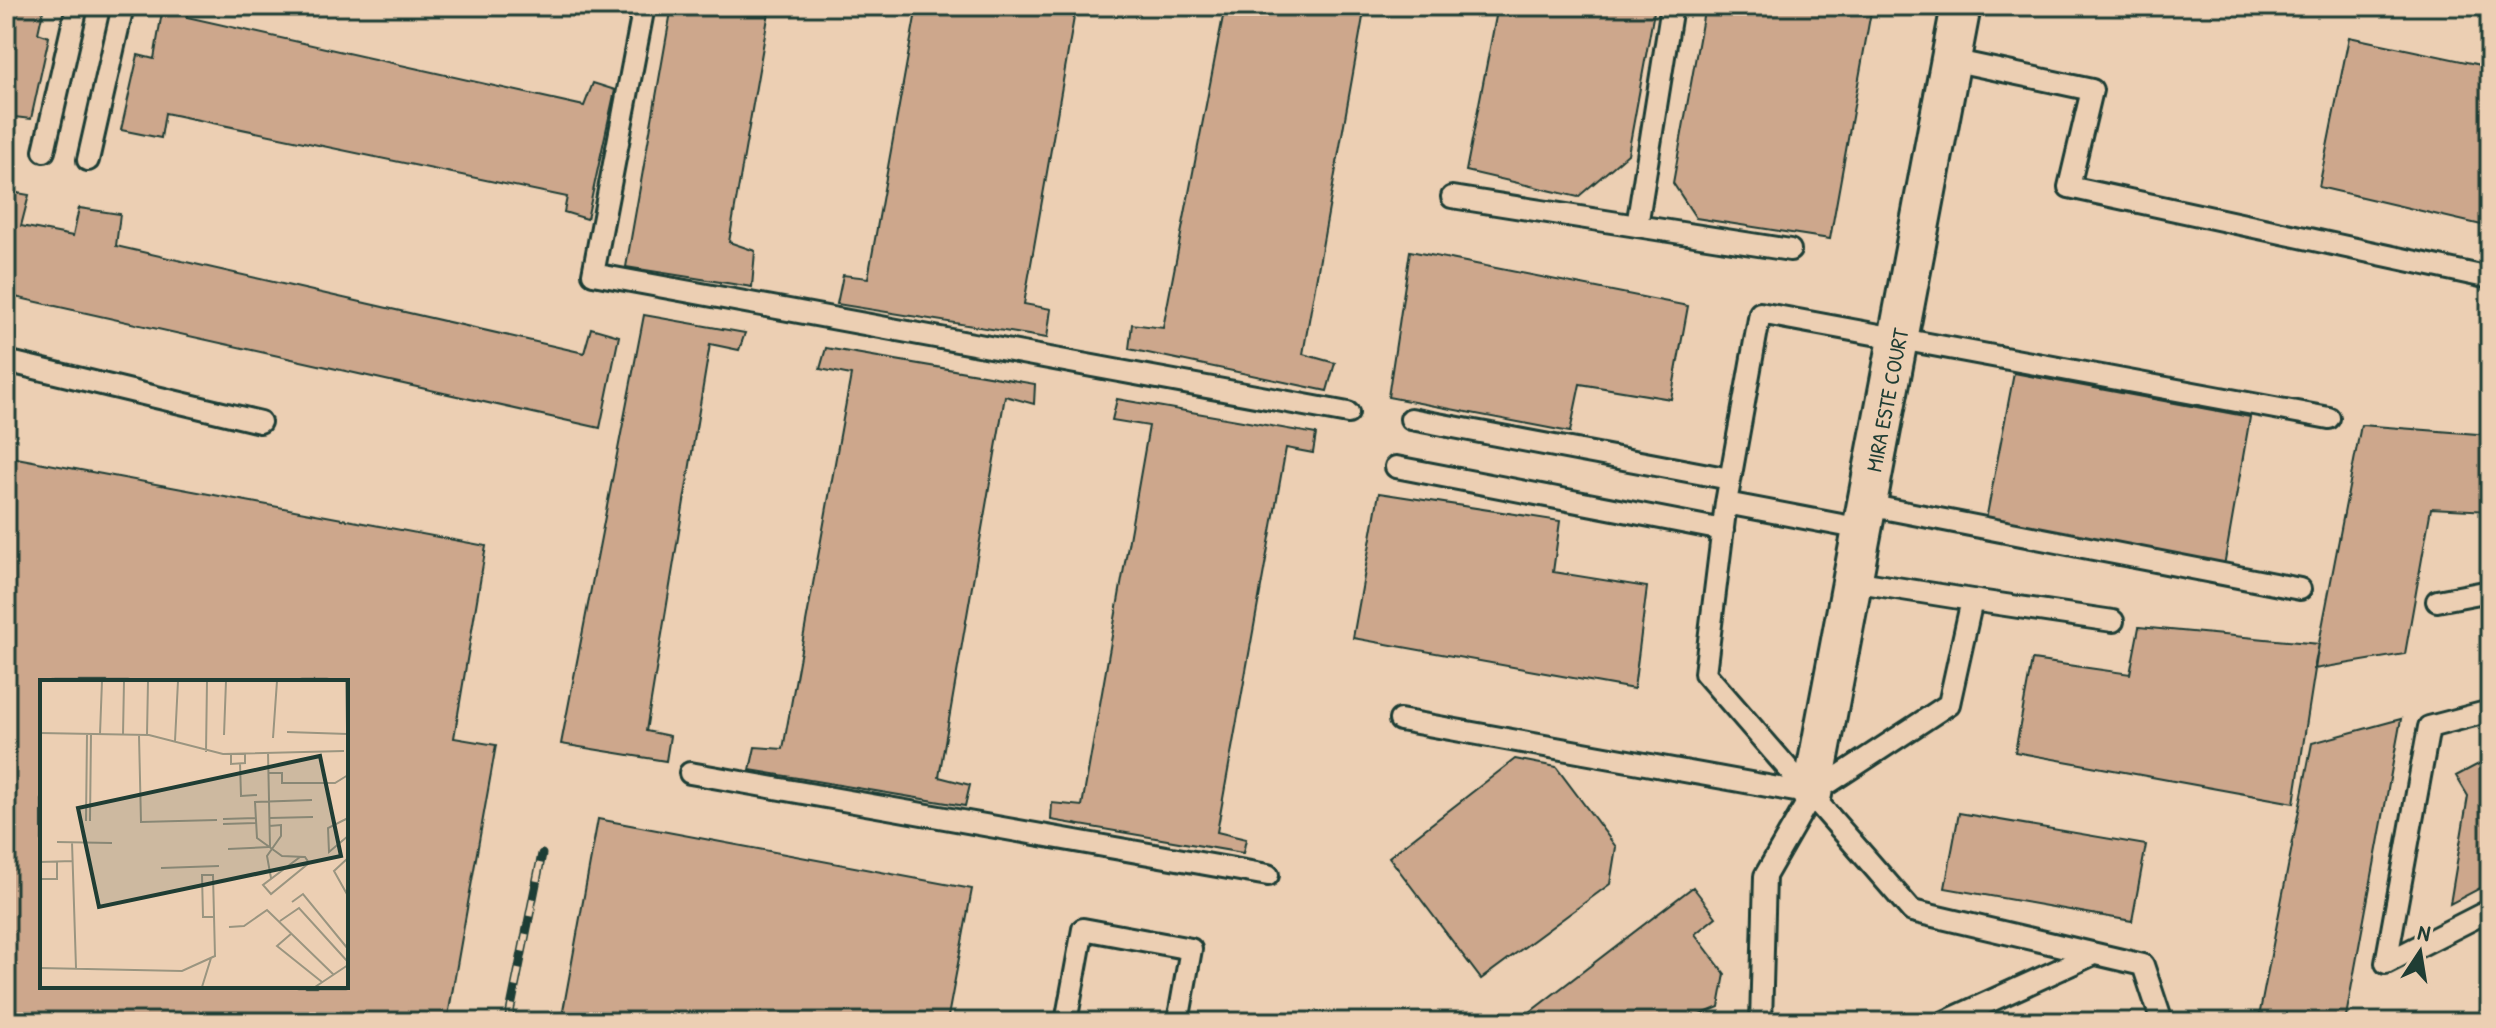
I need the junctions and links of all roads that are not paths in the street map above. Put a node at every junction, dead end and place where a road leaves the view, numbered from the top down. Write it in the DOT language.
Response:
graph roads {
  1 [pos="77,6"];
  2 [pos="123,6"];
  3 [pos="644,6"];
  4 [pos="1672,6"];
  5 [pos="1961,6"];
  6 [pos="1951,60"];
  7 [pos="44,151"];
  8 [pos="88,160"];
  9 [pos="1452,197"];
  10 [pos="1637,226"];
  11 [pos="1790,250"];
  12 [pos="2490,278"];
  13 [pos="1899,338"];
  14 [pos="6,361"];
  15 [pos="1348,413"];
  16 [pos="2329,418"];
  17 [pos="1411,419"];
  18 [pos="260,422"];
  19 [pos="1396,467"];
  20 [pos="1730,479"];
  21 [pos="1726,503"];
  22 [pos="1865,517"];
  23 [pos="1723,530"];
  24 [pos="1852,581"];
  25 [pos="2300,589"];
  26 [pos="2490,591"];
  27 [pos="1972,600"];
  28 [pos="2437,601"];
  29 [pos="2113,621"];
  30 [pos="2490,711"];
  31 [pos="1400,720"];
  32 [pos="690,773"];
  33 [pos="1812,794"];
  34 [pos="1268,875"];
  35 [pos="2490,910"];
  36 [pos="2094,954"];
  37 [pos="1066,1022"];
  38 [pos="1178,1022"];
  39 [pos="1761,1022"];
  40 [pos="1944,1022"];
  41 [pos="2162,1022"];
  1 -- 7 [label="lane"];
  2 -- 8 [label="lane"];
  3 -- 15 [label="lane"];
  4 -- 10 [label="lane"];
  5 -- 6 [label="street, MIRA ESTE COURT"];
  6 -- 12 [label="lane"];
  6 -- 13 [label="street, MIRA ESTE COURT"];
  9 -- 10 [label="lane"];
  10 -- 11 [label="lane"];
  13 -- 16 [label="lane"];
  13 -- 20 [label="lane"];
  13 -- 22 [label="street, MIRA ESTE COURT"];
  14 -- 18 [label="lane"];
  17 -- 20 [label="lane"];
  19 -- 23 [label="lane"];
  20 -- 21 [label="lane"];
  21 -- 22 [label="lane"];
  21 -- 23 [label="lane"];
  22 -- 24 [label="street, MIRA ESTE COURT"];
  22 -- 25 [label="lane"];
  23 -- 33 [label="lane"];
  24 -- 27 [label="lane"];
  24 -- 33 [label="street, MIRA ESTE COURT"];
  26 -- 28 [label="lane"];
  27 -- 29 [label="lane"];
  27 -- 33 [label="lane"];
  30 -- 35 [label="lane"];
  31 -- 33 [label="lane"];
  32 -- 34 [label="lane"];
  33 -- 36 [label="lane"];
  33 -- 39 [label="lane"];
  36 -- 40 [label="lane"];
  36 -- 41 [label="lane"];
  37 -- 38 [label="lane"];
}
